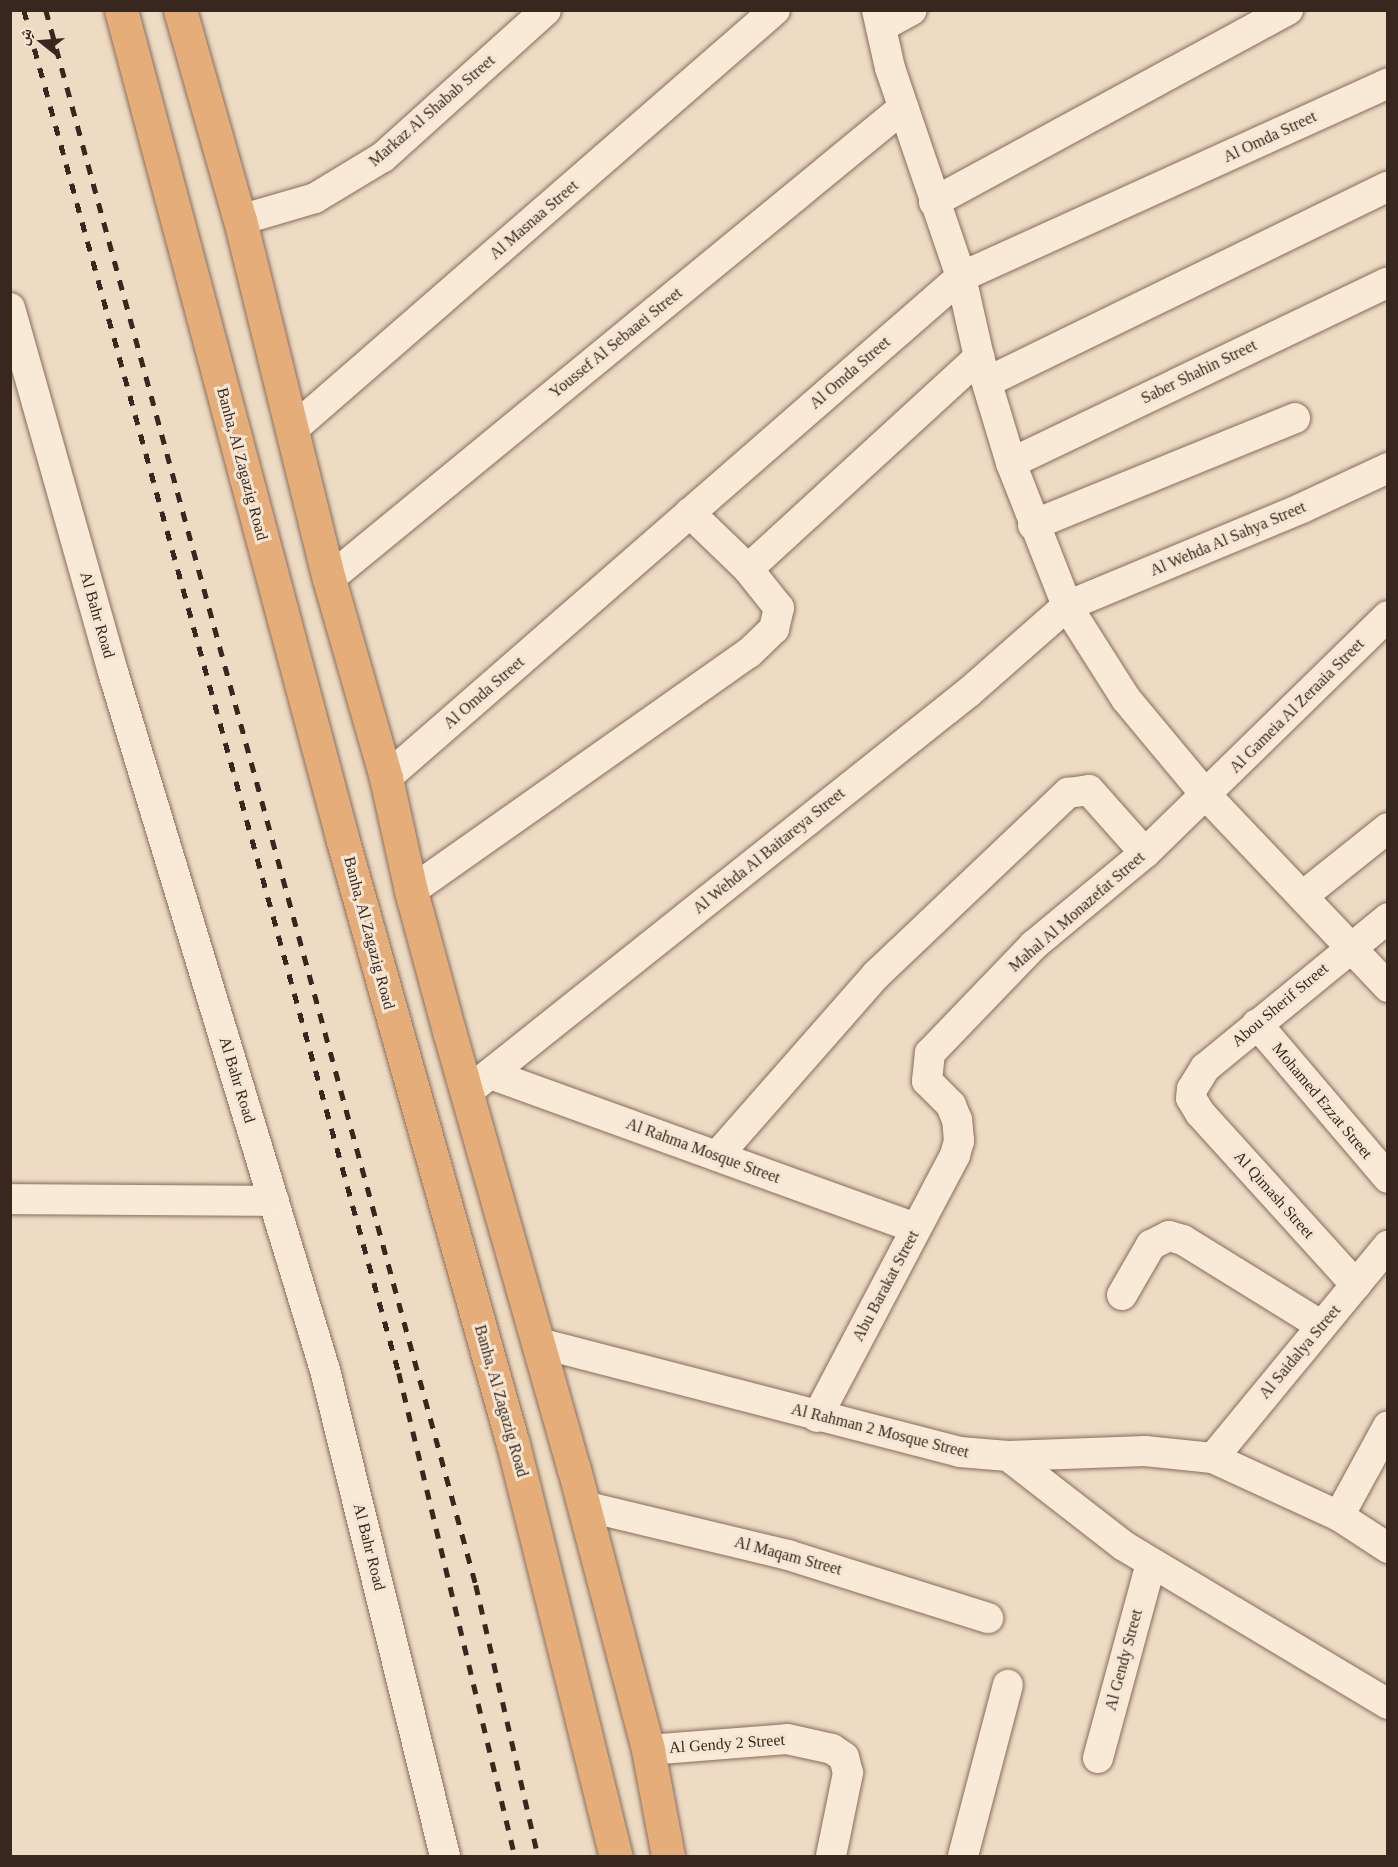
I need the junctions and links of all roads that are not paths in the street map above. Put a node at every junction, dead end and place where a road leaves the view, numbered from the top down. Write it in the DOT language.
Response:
graph roads {
  1 [pos="121,10"];
  2 [pos="546,10"];
  3 [pos="775,10"];
  4 [pos="912,10"];
  5 [pos="1288,10"];
  6 [pos="184,14"];
  7 [pos="879,19"];
  8 [pos="1388,82"];
  9 [pos="903,108"];
  10 [pos="1388,186"];
  11 [pos="934,202"];
  12 [pos="240,220"];
  13 [pos="961,277"];
  14 [pos="1388,282"];
  15 [pos="10,308"];
  16 [pos="983,370"];
  17 [pos="1295,418"];
  18 [pos="292,430"];
  19 [pos="1011,463"];
  20 [pos="1388,468"];
  21 [pos="690,513"];
  22 [pos="1033,525"];
  23 [pos="748,569"];
  24 [pos="329,579"];
  25 [pos="1067,606"];
  26 [pos="1388,616"];
  27 [pos="386,778"];
  28 [pos="1206,795"];
  29 [pos="1388,828"];
  30 [pos="1146,853"];
  31 [pos="411,891"];
  32 [pos="1304,895"];
  33 [pos="1388,918"];
  34 [pos="1351,945"];
  35 [pos="1388,987"];
  36 [pos="1257,1024"];
  37 [pos="449,1031"];
  38 [pos="400,1047"];
  39 [pos="478,1083"];
  40 [pos="1193,1104"];
  41 [pos="955,1155"];
  42 [pos="717,1156"];
  43 [pos="1388,1178"];
  44 [pos="10,1199"];
  45 [pos="274,1201"];
  46 [pos="916,1228"];
  47 [pos="1388,1246"];
  48 [pos="1356,1285"];
  49 [pos="1122,1295"];
  50 [pos="1322,1326"];
  51 [pos="539,1344"];
  52 [pos="817,1417"];
  53 [pos="1388,1426"];
  54 [pos="1008,1456"];
  55 [pos="1213,1458"];
  56 [pos="584,1506"];
  57 [pos="1339,1516"];
  58 [pos="1388,1548"];
  59 [pos="1151,1563"];
  60 [pos="988,1618"];
  61 [pos="1008,1685"];
  62 [pos="1388,1704"];
  63 [pos="648,1750"];
  64 [pos="1098,1758"];
  65 [pos="445,1857"];
  66 [pos="616,1857"];
  67 [pos="668,1857"];
  68 [pos="831,1857"];
  69 [pos="963,1857"];
  1 -- 38 [label="highway, Banha, Al Zagazig Road"];
  2 -- 12 [label="street, Markaz Al Shabab Street"];
  3 -- 18 [label="street, Al Masnaa Street"];
  4 -- 7 [label="street"];
  5 -- 11 [label="street"];
  6 -- 12 [label="highway"];
  7 -- 9 [label="street"];
  8 -- 13 [label="street, Al Omda Street"];
  9 -- 11 [label="street"];
  9 -- 24 [label="street, Youssef Al Sebaaei Street"];
  10 -- 16 [label="street"];
  11 -- 13 [label="street"];
  12 -- 18 [label="highway"];
  13 -- 16 [label="street"];
  13 -- 21 [label="street, Al Omda Street"];
  14 -- 19 [label="street, Saber Shahin Street"];
  15 -- 45 [label="street, Al Bahr Road"];
  16 -- 19 [label="street"];
  16 -- 23 [label="street"];
  17 -- 22 [label="street"];
  18 -- 24 [label="highway"];
  19 -- 22 [label="street"];
  20 -- 25 [label="street, Al Wehda Al Sahya Street"];
  21 -- 23 [label="street"];
  21 -- 27 [label="street, Al Omda Street"];
  22 -- 25 [label="street"];
  23 -- 31 [label="street"];
  24 -- 27 [label="highway"];
  25 -- 28 [label="street"];
  25 -- 39 [label="street, Al Wehda Al Baitareya Street"];
  26 -- 28 [label="street, Al Gameia Al Zeraaia Street"];
  27 -- 31 [label="highway"];
  28 -- 30 [label="street, Mahal Al Monazefat Street"];
  28 -- 32 [label="street"];
  29 -- 32 [label="street"];
  30 -- 41 [label="street, Mahal Al Monazefat Street"];
  30 -- 42 [label="street"];
  31 -- 37 [label="highway"];
  32 -- 34 [label="street"];
  33 -- 34 [label="street, Abou Sherif Street"];
  34 -- 35 [label="street"];
  34 -- 36 [label="street, Abou Sherif Street"];
  36 -- 40 [label="street, Abou Sherif Street"];
  36 -- 43 [label="street, Mohamed Ezzat Street"];
  37 -- 38 [label="highway"];
  37 -- 39 [label="highway"];
  38 -- 66 [label="highway, Banha, Al Zagazig Road"];
  39 -- 42 [label="street, Al Rahma Mosque Street"];
  39 -- 51 [label="highway"];
  40 -- 48 [label="street, Al Qimash Street"];
  41 -- 46 [label="street, Abu Barakat Street"];
  42 -- 46 [label="street, Al Rahma Mosque Street"];
  44 -- 45 [label="street"];
  45 -- 65 [label="street, Al Bahr Road"];
  46 -- 52 [label="street, Abu Barakat Street"];
  47 -- 48 [label="street, Al Saidalya Street"];
  48 -- 50 [label="street, Al Saidalya Street"];
  49 -- 50 [label="street"];
  50 -- 55 [label="street, Al Saidalya Street"];
  51 -- 52 [label="street, Al Rahman 2 Mosque Street"];
  51 -- 56 [label="highway"];
  52 -- 54 [label="street, Al Rahman 2 Mosque Street"];
  53 -- 57 [label="street"];
  54 -- 55 [label="street, Al Rahman 2 Mosque Street"];
  54 -- 59 [label="street"];
  55 -- 57 [label="street, Al Rahman 2 Mosque Street"];
  56 -- 60 [label="street, Al Maqam Street"];
  56 -- 63 [label="highway"];
  57 -- 58 [label="street, Al Rahman 2 Mosque Street"];
  59 -- 62 [label="street"];
  59 -- 64 [label="street, Al Gendy Street"];
  61 -- 69 [label="street"];
  63 -- 67 [label="highway"];
  63 -- 68 [label="street, Al Gendy 2 Street"];
}
